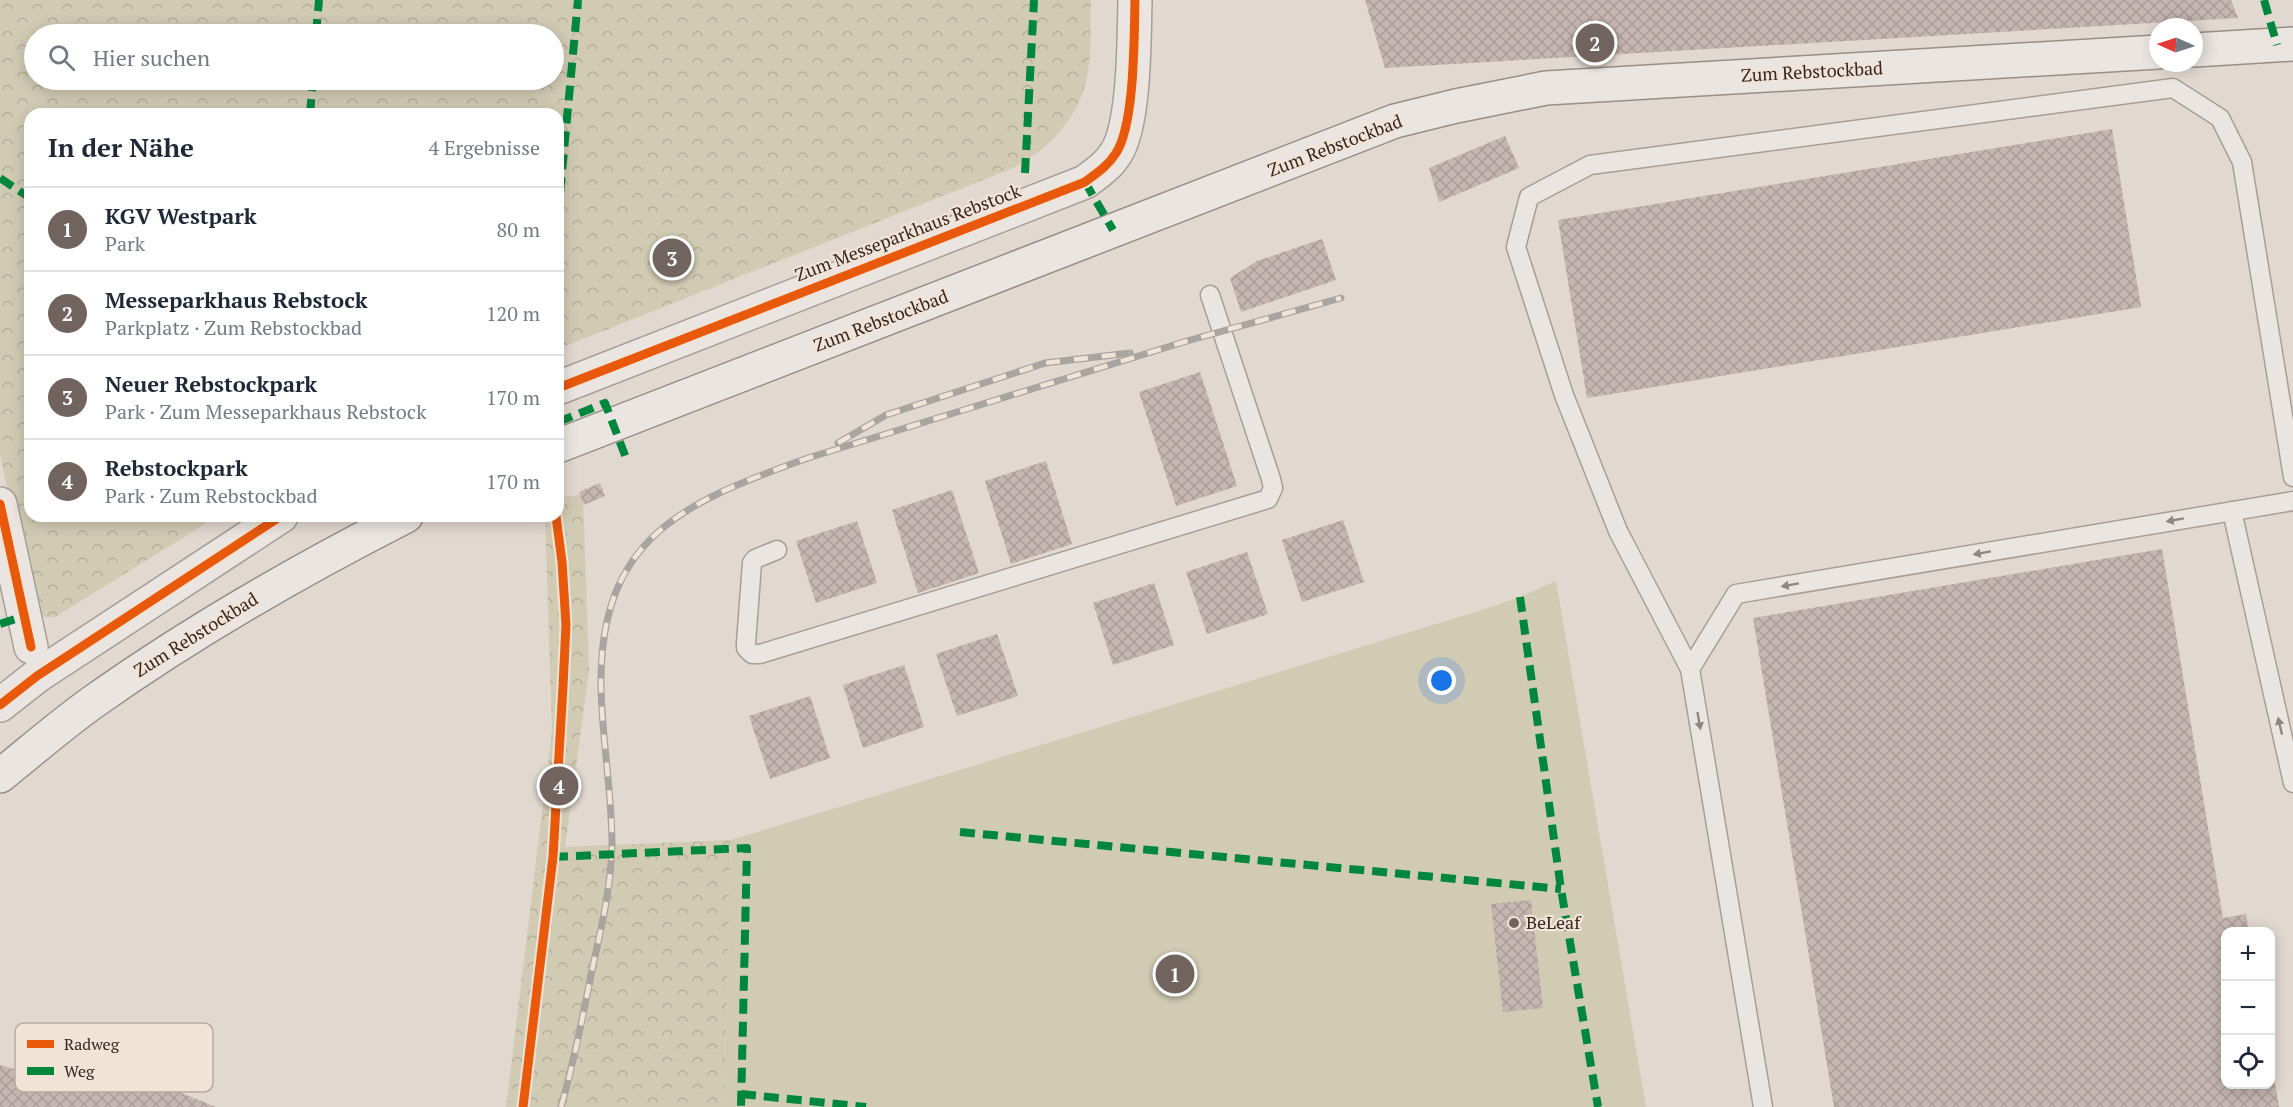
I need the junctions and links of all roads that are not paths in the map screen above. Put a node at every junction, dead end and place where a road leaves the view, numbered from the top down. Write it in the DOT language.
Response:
graph roads {
  1 [pos="1135,0"];
  2 [pos="2293,44"];
  3 [pos="2203,49"];
  4 [pos="2149,53"];
  5 [pos="1210,295"];
  6 [pos="564,386"];
  7 [pos="564,444"];
  8 [pos="2293,477"];
  9 [pos="2293,501"];
  10 [pos="0,504"];
  11 [pos="2232,511"];
  12 [pos="272,522"];
  13 [pos="394,522"];
  14 [pos="777,550"];
  15 [pos="19,629"];
  16 [pos="1690,669"];
  17 [pos="0,705"];
  18 [pos="0,776"];
  19 [pos="2293,783"];
  20 [pos="1763,1107"];
  1 -- 6 [label="main road, Zum Messeparkhaus Rebstock"];
  2 -- 3 [label="main road"];
  4 -- 7 [label="main road, Zum Rebstockbad"];
  5 -- 14 [label="lane"];
  8 -- 16 [label="lane"];
  9 -- 11 [label="lane"];
  10 -- 15 [label="main road"];
  11 -- 16 [label="lane, one-way"];
  19 -- 11 [label="lane, one-way"];
  12 -- 17 [label="main road"];
  13 -- 18 [label="main road, Zum Rebstockbad"];
  16 -- 20 [label="lane, one-way"];
}
